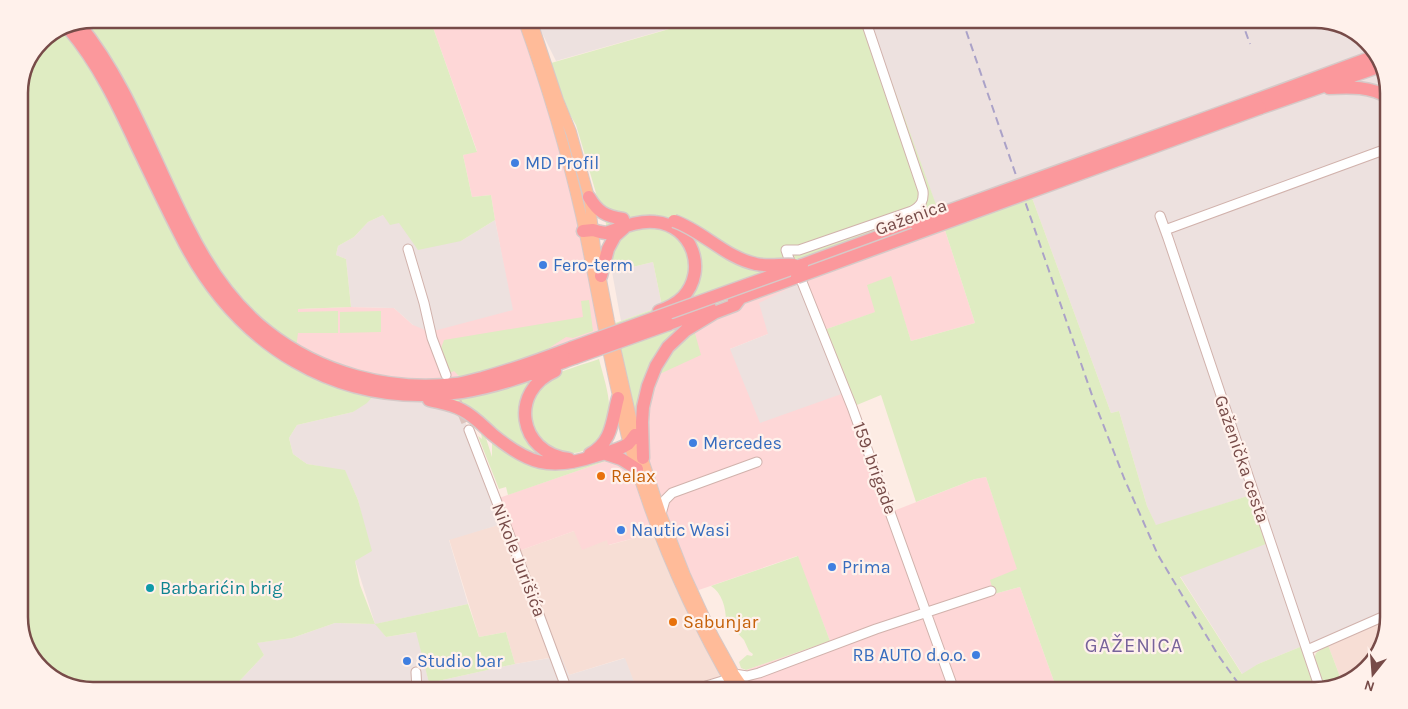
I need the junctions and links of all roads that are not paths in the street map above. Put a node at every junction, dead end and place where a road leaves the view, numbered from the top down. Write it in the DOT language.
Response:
graph roads {
  1 [pos="82,28"];
  2 [pos="526,28"];
  3 [pos="534,28"];
  4 [pos="868,28"];
  5 [pos="71,31"];
  6 [pos="1370,58"];
  7 [pos="1375,68"];
  8 [pos="1314,89"];
  9 [pos="1380,93"];
  10 [pos="1258,104"];
  11 [pos="1380,151"];
  12 [pos="588,197"];
  13 [pos="1160,216"];
  14 [pos="623,223"];
  15 [pos="673,224"];
  16 [pos="588,230"];
  17 [pos="1165,230"];
  18 [pos="408,249"];
  19 [pos="802,265"];
  20 [pos="601,276"];
  21 [pos="741,297"];
  22 [pos="631,326"];
  23 [pos="573,353"];
  24 [pos="446,375"];
  25 [pos="415,395"];
  26 [pos="618,398"];
  27 [pos="469,430"];
  28 [pos="632,439"];
  29 [pos="603,453"];
  30 [pos="757,462"];
  31 [pos="640,463"];
  32 [pos="652,487"];
  33 [pos="672,493"];
  34 [pos="661,514"];
  35 [pos="991,590"];
  36 [pos="927,612"];
  37 [pos="1380,618"];
  38 [pos="1307,650"];
  39 [pos="416,672"];
  40 [pos="759,674"];
  41 [pos="732,676"];
  42 [pos="416,682"];
  43 [pos="564,682"];
  44 [pos="715,682"];
  45 [pos="734,682"];
  46 [pos="738,682"];
  47 [pos="750,682"];
  48 [pos="951,682"];
  49 [pos="1318,682"];
  1 -- 23 [label="highway"];
  2 -- 16 [label="main road"];
  3 -- 12 [label="main road"];
  4 -- 36 [label="street, 159. brigade"];
  5 -- 25 [label="highway"];
  6 -- 10 [label="highway"];
  7 -- 8 [label="highway"];
  8 -- 9 [label="highway"];
  8 -- 10 [label="highway"];
  10 -- 19 [label="highway, Gaženica, bridge"];
  10 -- 21 [label="highway, Gaženica, bridge"];
  11 -- 17 [label="street"];
  12 -- 14 [label="highway"];
  12 -- 16 [label="main road"];
  13 -- 17 [label="street, Gaženička cesta"];
  14 -- 15 [label="highway"];
  14 -- 16 [label="highway"];
  14 -- 20 [label="highway"];
  15 -- 19 [label="highway, bridge"];
  15 -- 22 [label="highway"];
  16 -- 20 [label="main road"];
  16 -- 26 [label="main road"];
  17 -- 38 [label="street, Gaženička cesta"];
  18 -- 24 [label="street"];
  19 -- 22 [label="highway, Gaženica, bridge"];
  20 -- 28 [label="main road"];
  21 -- 23 [label="highway, Gaženica, bridge"];
  21 -- 31 [label="highway"];
  22 -- 23 [label="highway, Gaženica, bridge"];
  23 -- 25 [label="highway"];
  23 -- 26 [label="highway"];
  25 -- 29 [label="highway"];
  26 -- 28 [label="main road"];
  27 -- 43 [label="street, Nikole Jurišića"];
  28 -- 29 [label="highway"];
  28 -- 31 [label="main road"];
  29 -- 31 [label="highway"];
  30 -- 33 [label="street"];
  31 -- 32 [label="main road"];
  31 -- 41 [label="main road"];
  32 -- 33 [label="street"];
  32 -- 34 [label="main road"];
  33 -- 34 [label="street"];
  34 -- 41 [label="main road"];
  35 -- 36 [label="street"];
  36 -- 40 [label="street"];
  36 -- 48 [label="street, 159. brigade"];
  37 -- 38 [label="street"];
  38 -- 49 [label="street, Gaženička cesta"];
  39 -- 42 [label="street"];
  40 -- 41 [label="street"];
  40 -- 47 [label="street"];
  41 -- 44 [label="street"];
  41 -- 45 [label="main road"];
  41 -- 46 [label="main road"];
}
